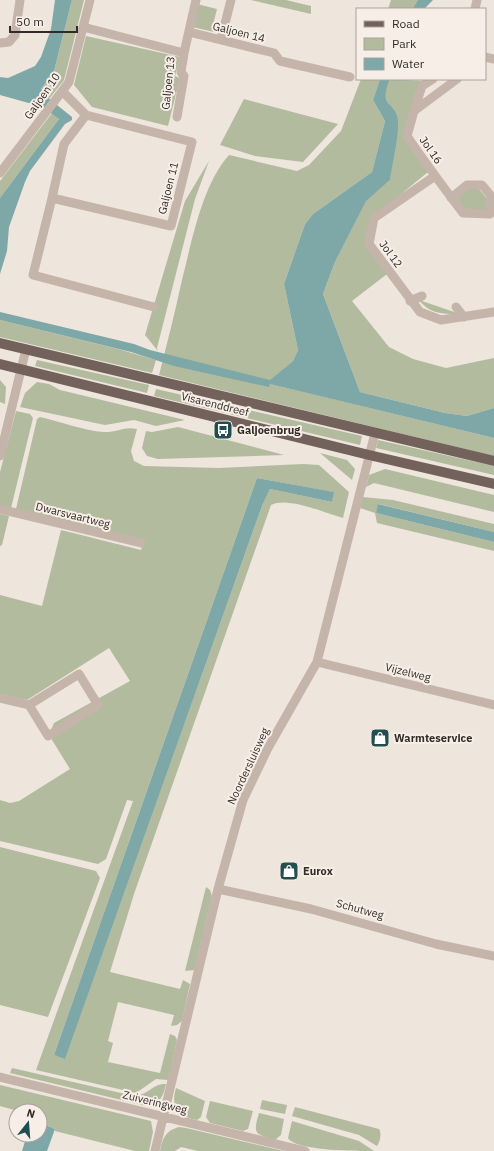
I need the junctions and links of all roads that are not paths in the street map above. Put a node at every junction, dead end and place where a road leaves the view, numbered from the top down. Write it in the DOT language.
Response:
graph roads {
  1 [pos="20,0"];
  2 [pos="90,0"];
  3 [pos="196,0"];
  4 [pos="231,0"];
  5 [pos="83,27"];
  6 [pos="189,32"];
  7 [pos="221,39"];
  8 [pos="0,42"];
  9 [pos="184,53"];
  10 [pos="350,77"];
  11 [pos="431,80"];
  12 [pos="456,80"];
  13 [pos="62,91"];
  14 [pos="414,111"];
  15 [pos="86,115"];
  16 [pos="177,117"];
  17 [pos="0,173"];
  18 [pos="435,176"];
  19 [pos="52,198"];
  20 [pos="451,198"];
  21 [pos="422,296"];
  22 [pos="410,301"];
  23 [pos="154,307"];
  24 [pos="456,307"];
  25 [pos="494,312"];
  26 [pos="464,317"];
  27 [pos="0,343"];
  28 [pos="26,349"];
  29 [pos="0,364"];
  30 [pos="21,369"];
  31 [pos="374,433"];
  32 [pos="370,455"];
  33 [pos="0,456"];
  34 [pos="494,461"];
  35 [pos="494,484"];
  36 [pos="0,509"];
  37 [pos="141,543"];
  38 [pos="317,662"];
  39 [pos="0,698"];
  40 [pos="29,705"];
  41 [pos="494,705"];
  42 [pos="218,889"];
  43 [pos="494,956"];
  44 [pos="0,1077"];
  45 [pos="164,1116"];
  46 [pos="155,1151"];
  47 [pos="304,1151"];
  1 -- 8 [label="street"];
  2 -- 5 [label="street, Galjoen 10"];
  3 -- 6 [label="street, Galjoen 13"];
  4 -- 7 [label="street"];
  5 -- 9 [label="street, Galjoen 13"];
  5 -- 13 [label="street, Galjoen 10"];
  6 -- 7 [label="street, Galjoen 14"];
  6 -- 9 [label="street, Galjoen 13"];
  7 -- 10 [label="street, Galjoen 14"];
  9 -- 16 [label="street, Galjoen 13"];
  11 -- 14 [label="street, Jol 16"];
  12 -- 14 [label="street"];
  13 -- 15 [label="street"];
  13 -- 17 [label="street, Galjoen 10"];
  14 -- 18 [label="street, Jol 16"];
  15 -- 19 [label="street"];
  15 -- 19 [label="street, Galjoen 11"];
  18 -- 20 [label="street, Jol 16"];
  18 -- 22 [label="street, Jol 12"];
  19 -- 23 [label="street"];
  20 -- 20 [label="street, Jol 16"];
  21 -- 22 [label="street"];
  22 -- 26 [label="street, Jol 12"];
  24 -- 26 [label="street"];
  25 -- 26 [label="street, Jol 12"];
  27 -- 28 [label="main road, Visarenddreef"];
  28 -- 30 [label="street"];
  28 -- 31 [label="main road, Visarenddreef"];
  29 -- 30 [label="main road, Visarenddreef"];
  30 -- 32 [label="main road, Visarenddreef"];
  30 -- 33 [label="street"];
  31 -- 32 [label="street, Noordersluisweg"];
  31 -- 34 [label="main road, Visarenddreef"];
  32 -- 35 [label="main road, Visarenddreef"];
  32 -- 38 [label="street, Noordersluisweg"];
  36 -- 37 [label="street, Dwarsvaartweg"];
  38 -- 41 [label="street, Vijzelweg"];
  38 -- 42 [label="street, Noordersluisweg"];
  39 -- 40 [label="street"];
  40 -- 40 [label="street"];
  42 -- 43 [label="street, Schutweg"];
  42 -- 45 [label="street, Noordersluisweg"];
  44 -- 45 [label="street, Zuiveringweg"];
  45 -- 46 [label="street, Noordersluisweg"];
  45 -- 47 [label="street, Zuiveringweg"];
}
